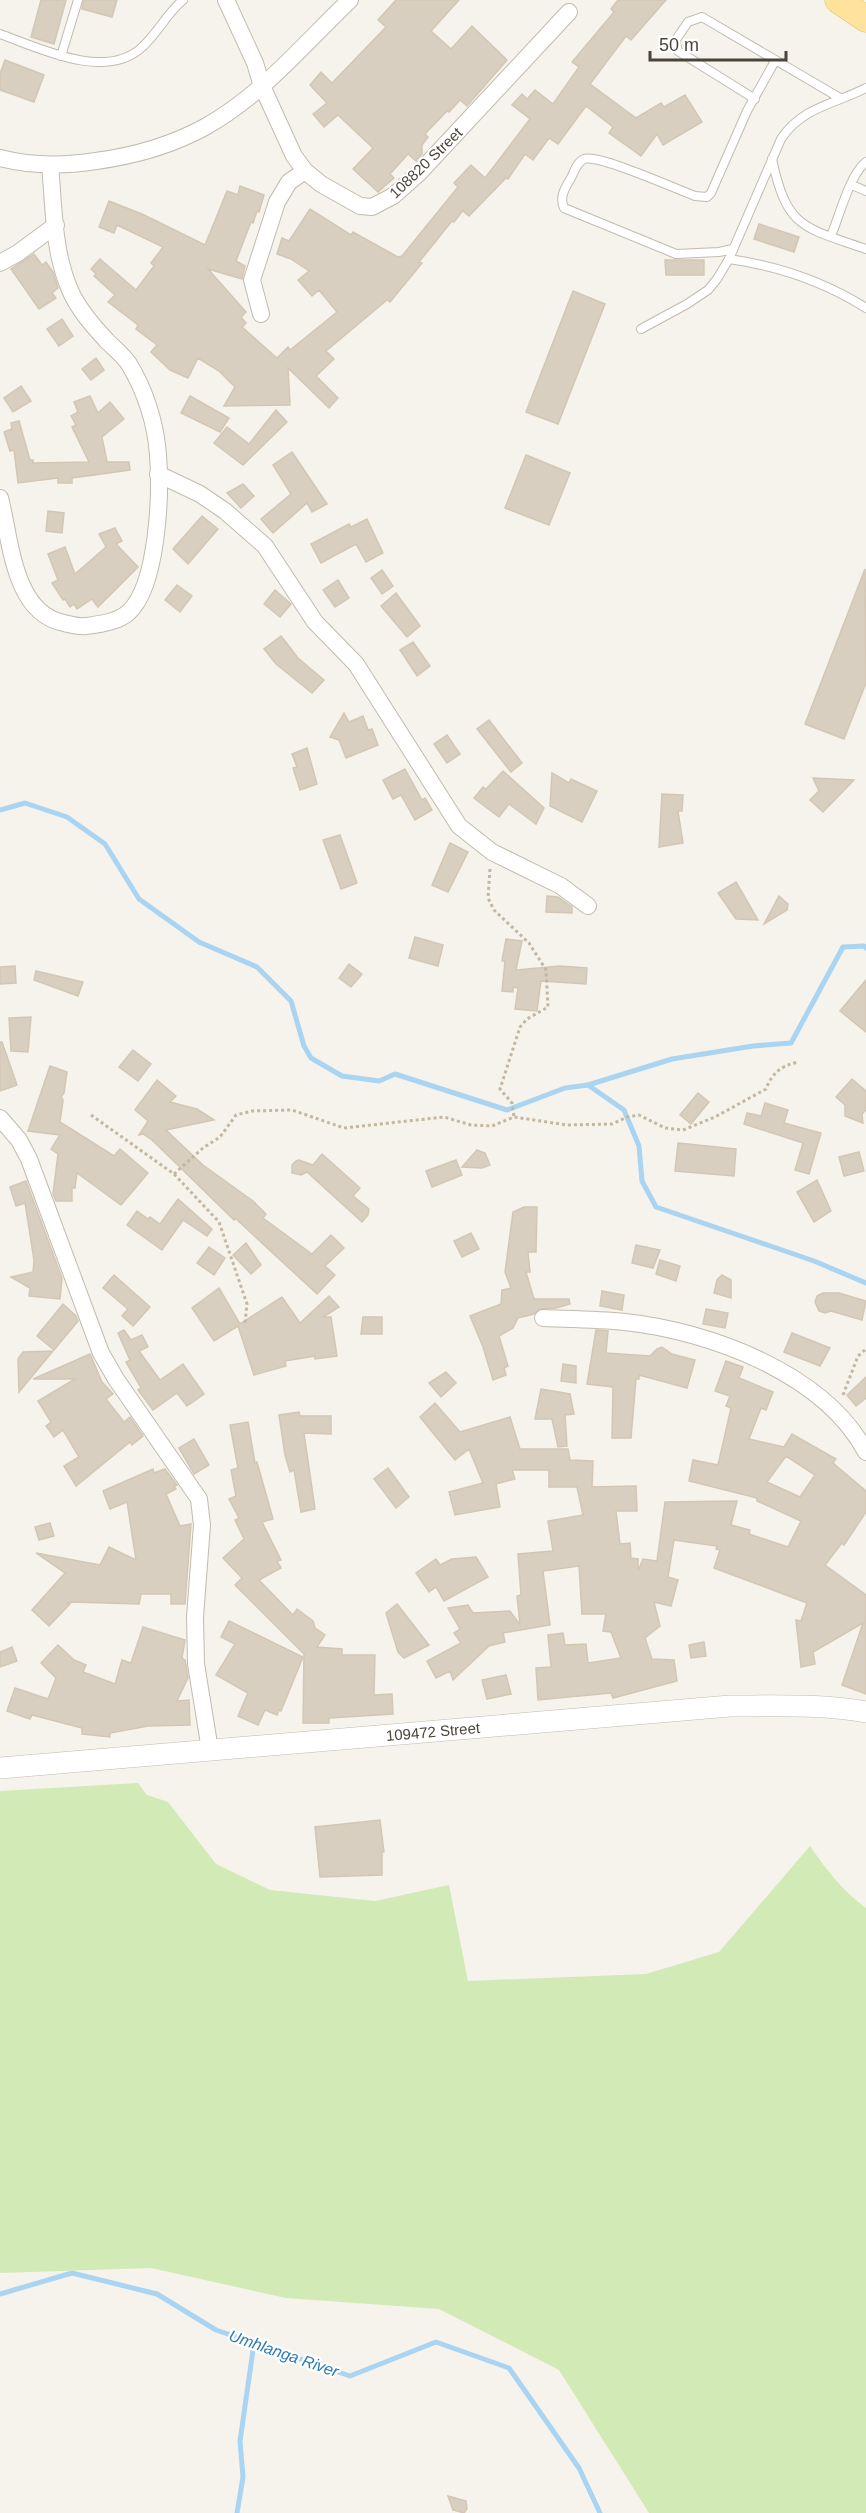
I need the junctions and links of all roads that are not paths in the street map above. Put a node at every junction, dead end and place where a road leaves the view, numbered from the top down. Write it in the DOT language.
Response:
graph roads {
  1 [pos="78,0"];
  2 [pos="183,0"];
  3 [pos="226,0"];
  4 [pos="350,0"];
  5 [pos="838,0"];
  6 [pos="569,12"];
  7 [pos="866,19"];
  8 [pos="0,34"];
  9 [pos="61,56"];
  10 [pos="775,61"];
  11 [pos="262,86"];
  12 [pos="866,88"];
  13 [pos="840,98"];
  14 [pos="755,99"];
  15 [pos="0,158"];
  16 [pos="772,159"];
  17 [pos="866,162"];
  18 [pos="50,165"];
  19 [pos="305,171"];
  20 [pos="852,185"];
  21 [pos="866,191"];
  22 [pos="56,225"];
  23 [pos="831,236"];
  24 [pos="733,249"];
  25 [pos="866,249"];
  26 [pos="729,259"];
  27 [pos="0,263"];
  28 [pos="866,308"];
  29 [pos="261,314"];
  30 [pos="641,329"];
  31 [pos="158,474"];
  32 [pos="0,498"];
  33 [pos="588,906"];
  34 [pos="0,1118"];
  35 [pos="543,1318"];
  36 [pos="866,1452"];
  37 [pos="866,1712"];
  38 [pos="210,1749"];
  39 [pos="0,1768"];
  1 -- 9 [label="lane"];
  2 -- 9 [label="lane"];
  3 -- 11 [label="street, 108820 Street"];
  4 -- 11 [label="street"];
  5 -- 7 [label="main road"];
  6 -- 19 [label="street, 108820 Street"];
  8 -- 9 [label="lane"];
  10 -- 13 [label="lane"];
  10 -- 14 [label="lane"];
  10 -- 14 [label="lane"];
  11 -- 18 [label="street"];
  11 -- 19 [label="street, 108820 Street"];
  12 -- 13 [label="lane"];
  13 -- 16 [label="lane"];
  14 -- 24 [label="lane"];
  15 -- 18 [label="street"];
  16 -- 23 [label="lane"];
  16 -- 24 [label="lane"];
  17 -- 20 [label="lane"];
  18 -- 22 [label="street"];
  19 -- 29 [label="street"];
  20 -- 21 [label="lane"];
  20 -- 23 [label="lane"];
  22 -- 27 [label="street"];
  22 -- 31 [label="street"];
  23 -- 25 [label="lane"];
  24 -- 26 [label="lane"];
  26 -- 28 [label="lane"];
  26 -- 30 [label="lane"];
  31 -- 32 [label="street"];
  31 -- 33 [label="street"];
  34 -- 38 [label="street"];
  35 -- 36 [label="street"];
  37 -- 38 [label="street, 109472 Street"];
  38 -- 39 [label="street, 109472 Street"];
}
